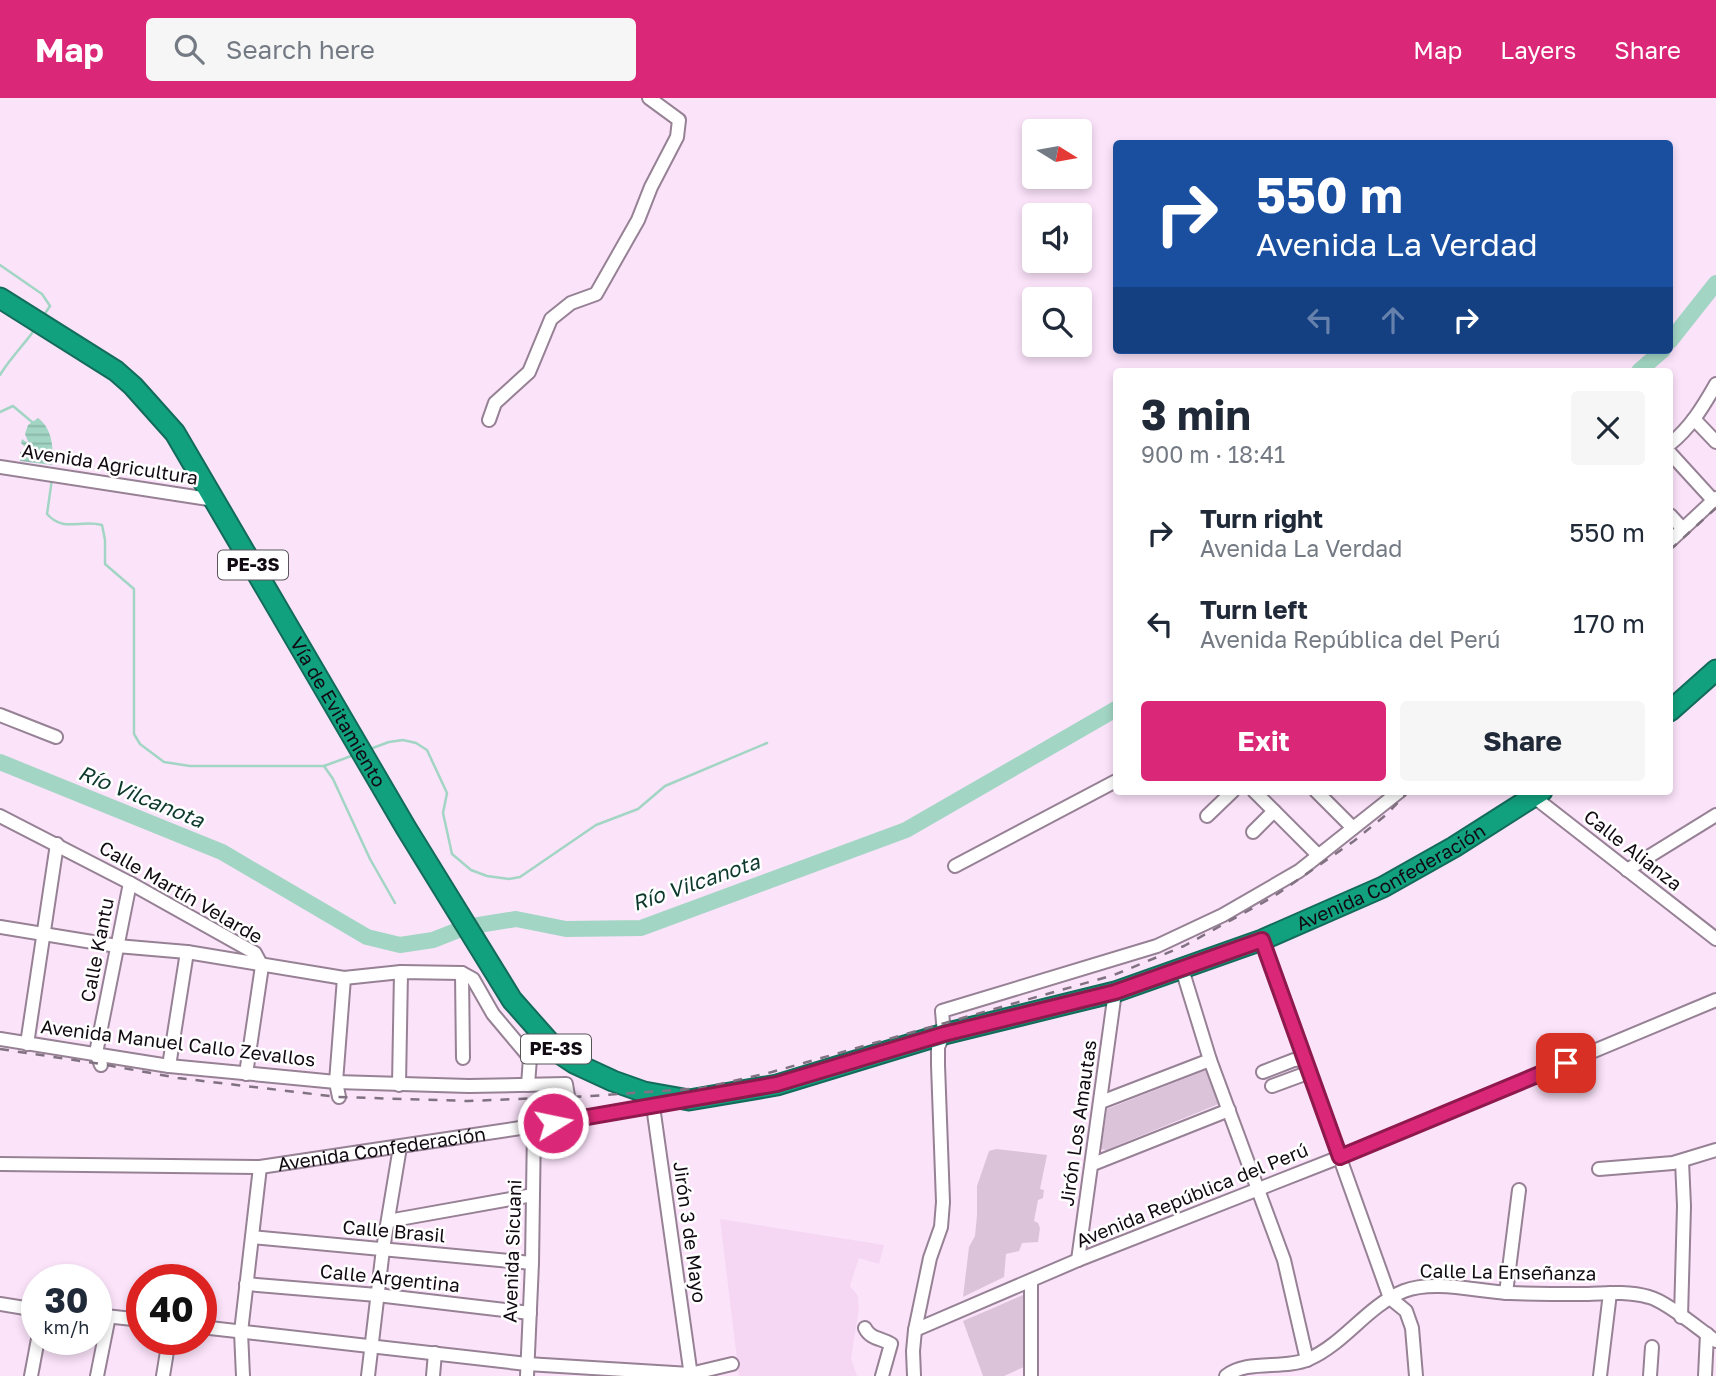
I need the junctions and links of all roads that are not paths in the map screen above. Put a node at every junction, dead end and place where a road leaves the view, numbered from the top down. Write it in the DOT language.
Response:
graph roads {
  1 [pos="649,98"];
  2 [pos="0,298"];
  3 [pos="1716,385"];
  4 [pos="1694,419"];
  5 [pos="489,420"];
  6 [pos="1673,442"];
  7 [pos="1716,442"];
  8 [pos="1673,456"];
  9 [pos="0,467"];
  10 [pos="1715,499"];
  11 [pos="215,500"];
  12 [pos="1673,518"];
  13 [pos="1683,529"];
  14 [pos="1673,538"];
  15 [pos="1716,670"];
  16 [pos="1673,708"];
  17 [pos="0,715"];
  18 [pos="56,737"];
  19 [pos="1113,782"];
  20 [pos="1229,795"];
  21 [pos="1258,795"];
  22 [pos="1320,795"];
  23 [pos="1395,795"];
  24 [pos="1530,795"];
  25 [pos="1535,795"];
  26 [pos="1274,811"];
  27 [pos="0,816"];
  28 [pos="1208,816"];
  29 [pos="1716,816"];
  30 [pos="1353,828"];
  31 [pos="1253,832"];
  32 [pos="57,844"];
  33 [pos="1318,855"];
  34 [pos="955,866"];
  35 [pos="1627,870"];
  36 [pos="130,883"];
  37 [pos="0,927"];
  38 [pos="42,933"];
  39 [pos="1716,939"];
  40 [pos="1262,940"];
  41 [pos="117,946"];
  42 [pos="187,952"];
  43 [pos="262,966"];
  44 [pos="1182,969"];
  45 [pos="401,972"];
  46 [pos="462,973"];
  47 [pos="344,978"];
  48 [pos="1115,992"];
  49 [pos="1716,1000"];
  50 [pos="944,1034"];
  51 [pos="0,1039"];
  52 [pos="27,1044"];
  53 [pos="463,1058"];
  54 [pos="98,1059"];
  55 [pos="1210,1060"];
  56 [pos="574,1062"];
  57 [pos="169,1066"];
  58 [pos="1307,1066"];
  59 [pos="1263,1072"];
  60 [pos="246,1074"];
  61 [pos="336,1082"];
  62 [pos="566,1084"];
  63 [pos="399,1085"];
  64 [pos="528,1085"];
  65 [pos="1272,1086"];
  66 [pos="338,1097"];
  67 [pos="652,1100"];
  68 [pos="690,1100"];
  69 [pos="1101,1102"];
  70 [pos="1229,1110"];
  71 [pos="572,1120"];
  72 [pos="534,1126"];
  73 [pos="400,1147"];
  74 [pos="1716,1150"];
  75 [pos="1340,1157"];
  76 [pos="1682,1161"];
  77 [pos="0,1164"];
  78 [pos="1093,1164"];
  79 [pos="260,1167"];
  80 [pos="1599,1169"];
  81 [pos="1258,1188"];
  82 [pos="1518,1189"];
  83 [pos="533,1195"];
  84 [pos="387,1221"];
  85 [pos="252,1237"];
  86 [pos="383,1249"];
  87 [pos="1078,1260"];
  88 [pos="532,1263"];
  89 [pos="1031,1282"];
  90 [pos="246,1284"];
  91 [pos="1506,1293"];
  92 [pos="1610,1293"];
  93 [pos="377,1295"];
  94 [pos="1390,1298"];
  95 [pos="0,1304"];
  96 [pos="21,1307"];
  97 [pos="530,1313"];
  98 [pos="1681,1317"];
  99 [pos="865,1328"];
  100 [pos="217,1329"];
  101 [pos="915,1330"];
  102 [pos="241,1332"];
  103 [pos="1711,1338"];
  104 [pos="370,1346"];
  105 [pos="1652,1347"];
  106 [pos="435,1353"];
  107 [pos="35,1355"];
  108 [pos="99,1355"];
  109 [pos="166,1355"];
  110 [pos="1307,1360"];
  111 [pos="732,1364"];
  112 [pos="1709,1368"];
  113 [pos="527,1370"];
  114 [pos="691,1375"];
  115 [pos="1028,1375"];
  116 [pos="31,1376"];
  117 [pos="97,1376"];
  118 [pos="163,1376"];
  119 [pos="243,1376"];
  120 [pos="368,1376"];
  121 [pos="433,1376"];
  122 [pos="882,1376"];
  123 [pos="914,1376"];
  124 [pos="1226,1376"];
  125 [pos="1416,1376"];
  126 [pos="1600,1376"];
  127 [pos="1650,1376"];
  1 -- 5 [label="street"];
  2 -- 11 [label="highway, Vía de Evitamiento / PE-3S"];
  3 -- 4 [label="street"];
  4 -- 6 [label="street"];
  4 -- 7 [label="street"];
  8 -- 10 [label="street"];
  9 -- 11 [label="street, Avenida Agricultura"];
  10 -- 13 [label="street"];
  11 -- 56 [label="highway, Vía de Evitamiento / PE-3S"];
  12 -- 13 [label="street"];
  13 -- 14 [label="street"];
  15 -- 16 [label="highway"];
  17 -- 18 [label="street"];
  19 -- 34 [label="street"];
  20 -- 28 [label="street"];
  21 -- 26 [label="street"];
  22 -- 30 [label="street"];
  23 -- 30 [label="street"];
  24 -- 40 [label="highway, Avenida Confederación / PE-3S"];
  25 -- 35 [label="street, Calle Alianza"];
  26 -- 31 [label="street"];
  26 -- 33 [label="street"];
  27 -- 32 [label="street, Calle Martín Velarde"];
  29 -- 35 [label="street"];
  30 -- 33 [label="street"];
  32 -- 36 [label="street, Calle Martín Velarde"];
  32 -- 38 [label="street"];
  33 -- 50 [label="street"];
  35 -- 39 [label="street, Calle Alianza"];
  36 -- 41 [label="street, Calle Kantu"];
  36 -- 43 [label="street, Calle Martín Velarde"];
  37 -- 38 [label="street"];
  38 -- 41 [label="street"];
  38 -- 52 [label="street"];
  40 -- 44 [label="highway, Avenida Confederación / PE-3S"];
  40 -- 58 [label="street"];
  41 -- 42 [label="street"];
  41 -- 54 [label="street, Calle Kantu"];
  42 -- 43 [label="street"];
  42 -- 57 [label="street"];
  43 -- 47 [label="street, Calle Martín Velarde"];
  43 -- 60 [label="street"];
  44 -- 48 [label="highway, Avenida Confederación / PE-3S"];
  44 -- 55 [label="street"];
  45 -- 46 [label="street, Calle Martín Velarde"];
  45 -- 47 [label="street, Calle Martín Velarde"];
  45 -- 63 [label="street"];
  46 -- 53 [label="street"];
  46 -- 64 [label="street"];
  47 -- 61 [label="street"];
  48 -- 50 [label="highway, Avenida Confederación / PE-3S"];
  48 -- 69 [label="street, Jirón Los Amautas"];
  49 -- 75 [label="street, Avenida República del Perú"];
  50 -- 68 [label="highway, Avenida Confederación / PE-3S"];
  50 -- 101 [label="street"];
  51 -- 52 [label="street, Avenida Manuel Callo Zevallos"];
  52 -- 54 [label="street, Avenida Manuel Callo Zevallos"];
  54 -- 57 [label="street, Avenida Manuel Callo Zevallos"];
  55 -- 69 [label="street"];
  55 -- 70 [label="street"];
  56 -- 62 [label="street"];
  56 -- 67 [label="highway, Vía de Evitamiento / PE-3S"];
  57 -- 60 [label="street, Avenida Manuel Callo Zevallos"];
  58 -- 59 [label="street"];
  58 -- 65 [label="street"];
  58 -- 75 [label="street"];
  60 -- 61 [label="street, Avenida Manuel Callo Zevallos"];
  61 -- 63 [label="street, Avenida Manuel Callo Zevallos"];
  61 -- 66 [label="street"];
  62 -- 64 [label="street, Avenida Manuel Callo Zevallos"];
  62 -- 71 [label="street"];
  63 -- 64 [label="street, Avenida Manuel Callo Zevallos"];
  67 -- 68 [label="highway, Vía de Evitamiento / PE-3S"];
  67 -- 71 [label="street, Avenida Confederación"];
  67 -- 114 [label="street, Jirón 3 de Mayo"];
  69 -- 78 [label="street, Jirón Los Amautas"];
  70 -- 78 [label="street"];
  70 -- 81 [label="street"];
  71 -- 72 [label="street, Avenida Confederación"];
  72 -- 73 [label="street, Avenida Confederación"];
  72 -- 83 [label="street, Avenida Sicuani"];
  73 -- 79 [label="street, Avenida Confederación"];
  73 -- 84 [label="street"];
  74 -- 76 [label="street"];
  75 -- 81 [label="street, Avenida República del Perú"];
  75 -- 94 [label="street"];
  76 -- 80 [label="street"];
  76 -- 98 [label="street"];
  77 -- 79 [label="street, Avenida Confederación"];
  78 -- 87 [label="street, Jirón Los Amautas"];
  79 -- 85 [label="street"];
  81 -- 87 [label="street, Avenida República del Perú"];
  81 -- 110 [label="street"];
  82 -- 91 [label="street"];
  83 -- 84 [label="street"];
  83 -- 88 [label="street, Avenida Sicuani"];
  84 -- 86 [label="street"];
  85 -- 86 [label="street, Calle Brasil"];
  85 -- 90 [label="street"];
  86 -- 88 [label="street, Calle Brasil"];
  86 -- 93 [label="street"];
  87 -- 89 [label="street, Avenida República del Perú"];
  88 -- 97 [label="street, Avenida Sicuani"];
  89 -- 101 [label="street, Avenida República del Perú"];
  89 -- 115 [label="street"];
  90 -- 93 [label="street, Calle Argentina"];
  90 -- 102 [label="street"];
  91 -- 92 [label="street, Calle La Enseñanza"];
  91 -- 94 [label="street, Calle La Enseñanza"];
  92 -- 98 [label="street, Calle La Enseñanza"];
  92 -- 126 [label="street"];
  93 -- 97 [label="street, Calle Argentina"];
  93 -- 104 [label="street"];
  94 -- 110 [label="street, Calle La Enseñanza"];
  94 -- 125 [label="street"];
  95 -- 96 [label="street"];
  97 -- 113 [label="street, Avenida Sicuani"];
  98 -- 103 [label="street, Calle La Enseñanza"];
  99 -- 122 [label="street"];
  100 -- 102 [label="street"];
  101 -- 123 [label="street"];
  102 -- 104 [label="street"];
  102 -- 119 [label="street"];
  103 -- 112 [label="street"];
  104 -- 106 [label="street"];
  104 -- 120 [label="street"];
  105 -- 127 [label="street"];
  106 -- 113 [label="street"];
  106 -- 121 [label="street"];
  107 -- 116 [label="street"];
  108 -- 117 [label="street"];
  109 -- 118 [label="street"];
  110 -- 124 [label="street, Calle La Enseñanza"];
  111 -- 114 [label="street"];
  113 -- 114 [label="street"];
}
